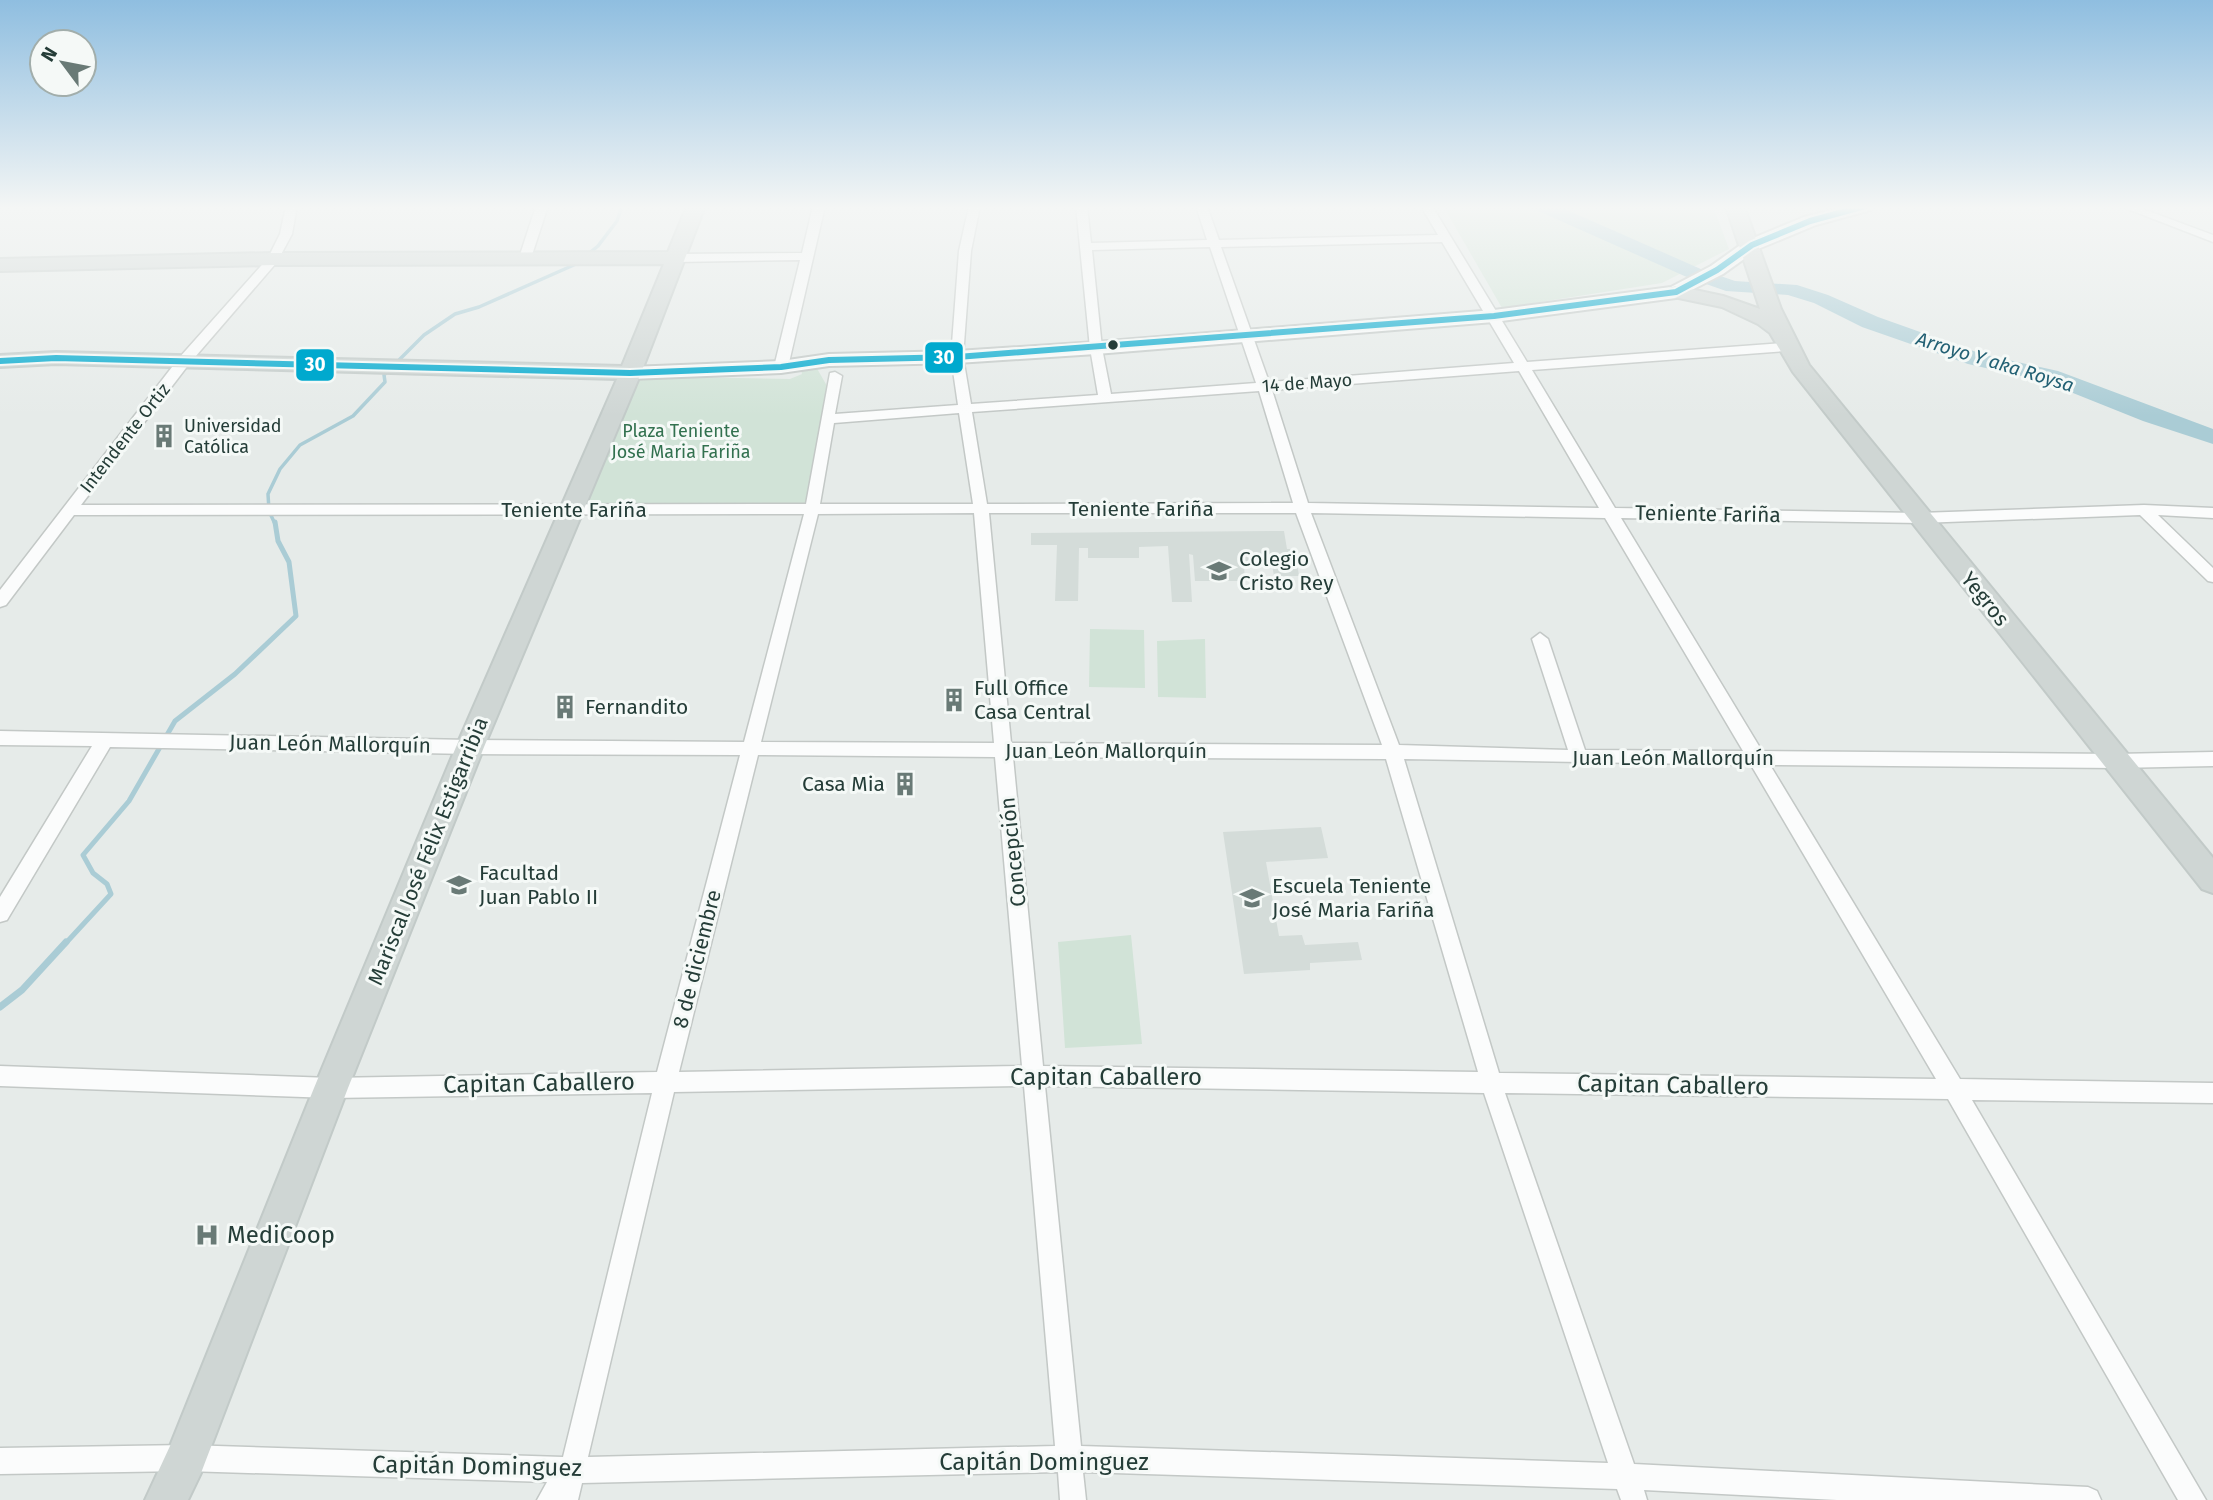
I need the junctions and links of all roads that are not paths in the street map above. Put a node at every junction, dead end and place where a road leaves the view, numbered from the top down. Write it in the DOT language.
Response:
graph roads {
  1 [pos="259,276"];
  2 [pos="668,276"];
  3 [pos="802,276"];
  4 [pos="963,276"];
  5 [pos="1090,276"];
  6 [pos="1225,276"];
  7 [pos="1469,276"];
  8 [pos="1706,276"];
  9 [pos="1760,276"];
  10 [pos="1676,292"];
  11 [pos="1494,317"];
  12 [pos="1777,328"];
  13 [pos="1245,334"];
  14 [pos="1096,348"];
  15 [pos="957,357"];
  16 [pos="184,361"];
  17 [pos="0,362"];
  18 [pos="781,367"];
  19 [pos="1523,367"];
  20 [pos="832,368"];
  21 [pos="630,373"];
  22 [pos="1264,386"];
  23 [pos="1105,399"];
  24 [pos="965,408"];
  25 [pos="829,419"];
  26 [pos="1302,508"];
  27 [pos="69,510"];
  28 [pos="570,510"];
  29 [pos="812,510"];
  30 [pos="981,510"];
  31 [pos="2144,510"];
  32 [pos="1608,512"];
  33 [pos="2213,513"];
  34 [pos="1920,518"];
  35 [pos="2213,577"];
  36 [pos="0,601"];
  37 [pos="1540,639"];
  38 [pos="0,738"];
  39 [pos="106,738"];
  40 [pos="470,747"];
  41 [pos="751,749"];
  42 [pos="1003,750"];
  43 [pos="1393,752"];
  44 [pos="1579,757"];
  45 [pos="1756,759"];
  46 [pos="2116,761"];
  47 [pos="2211,761"];
  48 [pos="2213,880"];
  49 [pos="0,914"];
  50 [pos="0,1076"];
  51 [pos="1035,1076"];
  52 [pos="666,1080"];
  53 [pos="1492,1082"];
  54 [pos="331,1088"];
  55 [pos="1955,1091"];
  56 [pos="2213,1093"];
  57 [pos="186,1458"];
  58 [pos="1070,1459"];
  59 [pos="0,1461"];
  60 [pos="572,1469"];
  61 [pos="1629,1488"];
  62 [pos="166,1500"];
  63 [pos="550,1500"];
  64 [pos="565,1500"];
  65 [pos="1073,1500"];
  66 [pos="2088,1500"];
  67 [pos="2193,1500"];
  1 -- 16 [label="street, Intendente Ortiz"];
  2 -- 21 [label="main road, Mariscal José Félix Estigarribia"];
  3 -- 18 [label="street"];
  4 -- 15 [label="street, Concepción"];
  5 -- 14 [label="street"];
  6 -- 13 [label="street"];
  7 -- 11 [label="street"];
  8 -- 10 [label="street"];
  9 -- 12 [label="main road"];
  10 -- 11 [label="street"];
  10 -- 12 [label="main road"];
  11 -- 13 [label="street"];
  11 -- 19 [label="street"];
  12 -- 19 [label="street, 14 de Mayo"];
  12 -- 34 [label="main road, Yegros"];
  13 -- 14 [label="street"];
  13 -- 22 [label="street"];
  14 -- 15 [label="street"];
  14 -- 23 [label="street"];
  15 -- 20 [label="street"];
  15 -- 24 [label="street, Concepción"];
  16 -- 17 [label="main road"];
  16 -- 21 [label="main road"];
  16 -- 27 [label="street, Intendente Ortiz"];
  18 -- 20 [label="street"];
  18 -- 21 [label="street"];
  19 -- 22 [label="street, 14 de Mayo"];
  19 -- 32 [label="street"];
  20 -- 25 [label="street, 8 de diciembre"];
  21 -- 28 [label="main road, Mariscal José Félix Estigarribia"];
  22 -- 23 [label="street, 14 de Mayo"];
  22 -- 26 [label="street"];
  23 -- 24 [label="street, 14 de Mayo"];
  24 -- 25 [label="street, 14 de Mayo"];
  24 -- 30 [label="street, Concepción"];
  25 -- 29 [label="street, 8 de diciembre"];
  26 -- 30 [label="street, Teniente Fariña"];
  26 -- 32 [label="street, Teniente Fariña"];
  26 -- 43 [label="street"];
  27 -- 28 [label="street, Teniente Fariña"];
  27 -- 36 [label="street, Intendente Ortiz"];
  28 -- 29 [label="street, Teniente Fariña"];
  28 -- 40 [label="main road, Mariscal José Félix Estigarribia"];
  29 -- 30 [label="street, Teniente Fariña"];
  29 -- 41 [label="street, 8 de diciembre"];
  30 -- 42 [label="street, Concepción"];
  31 -- 33 [label="street, Teniente Fariña"];
  31 -- 34 [label="street, Teniente Fariña"];
  31 -- 35 [label="street"];
  32 -- 34 [label="street, Teniente Fariña"];
  32 -- 45 [label="street"];
  34 -- 46 [label="main road, Yegros"];
  37 -- 44 [label="street"];
  38 -- 39 [label="street, Juan León Mallorquín"];
  39 -- 40 [label="street, Juan León Mallorquín"];
  39 -- 49 [label="street"];
  40 -- 41 [label="street, Juan León Mallorquín"];
  40 -- 54 [label="main road, Mariscal José Félix Estigarribia"];
  41 -- 42 [label="street, Juan León Mallorquín"];
  41 -- 52 [label="street, 8 de diciembre"];
  42 -- 43 [label="street, Juan León Mallorquín"];
  42 -- 51 [label="street, Concepción"];
  43 -- 44 [label="street, Juan León Mallorquín"];
  43 -- 53 [label="street"];
  44 -- 45 [label="street, Juan León Mallorquín"];
  45 -- 46 [label="street, Juan León Mallorquín"];
  45 -- 55 [label="street"];
  46 -- 47 [label="street, Juan León Mallorquín"];
  46 -- 48 [label="main road, Yegros"];
  50 -- 54 [label="street, Capitan Caballero"];
  51 -- 52 [label="street, Capitan Caballero"];
  51 -- 53 [label="street, Capitan Caballero"];
  51 -- 58 [label="street, Concepción"];
  52 -- 54 [label="street, Capitan Caballero"];
  52 -- 60 [label="street, 8 de diciembre"];
  53 -- 55 [label="street, Capitan Caballero"];
  53 -- 61 [label="street"];
  54 -- 57 [label="main road, Mariscal José Félix Estigarribia"];
  55 -- 56 [label="street, Capitan Caballero"];
  55 -- 67 [label="street"];
  57 -- 59 [label="street, Capitán Dominguez"];
  57 -- 60 [label="street, Capitán Dominguez"];
  57 -- 62 [label="main road, Mariscal José Félix Estigarribia"];
  58 -- 60 [label="street, Capitán Dominguez"];
  58 -- 61 [label="street, Capitán Dominguez"];
  58 -- 65 [label="street, Concepción"];
  60 -- 63 [label="street"];
  60 -- 64 [label="street, 8 de diciembre"];
  61 -- 66 [label="street, Capitán Dominguez"];
}
